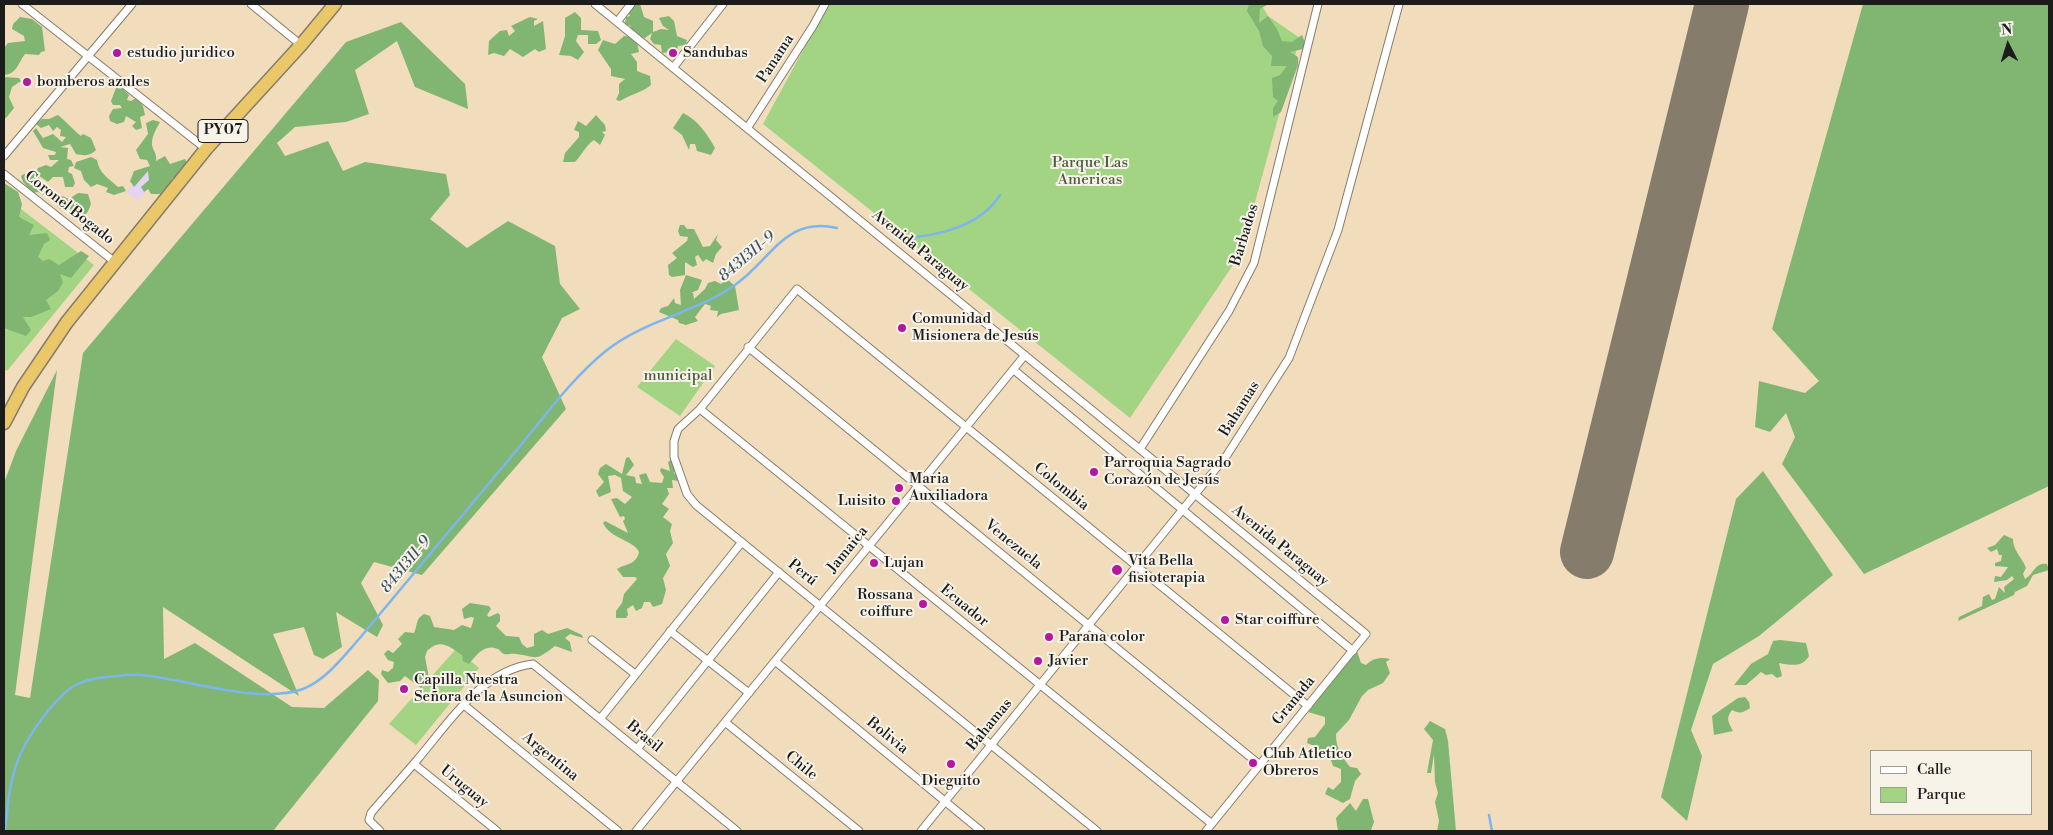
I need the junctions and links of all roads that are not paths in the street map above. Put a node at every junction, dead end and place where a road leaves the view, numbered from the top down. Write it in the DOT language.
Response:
graph roads {
  1 [pos="22,4"];
  2 [pos="132,4"];
  3 [pos="251,4"];
  4 [pos="335,4"];
  5 [pos="595,4"];
  6 [pos="632,4"];
  7 [pos="723,4"];
  8 [pos="825,4"];
  9 [pos="1318,4"];
  10 [pos="1400,4"];
  11 [pos="617,22"];
  12 [pos="301,45"];
  13 [pos="88,57"];
  14 [pos="673,68"];
  15 [pos="748,127"];
  16 [pos="206,149"];
  17 [pos="4,156"];
  18 [pos="4,174"];
  19 [pos="116,263"];
  20 [pos="797,289"];
  21 [pos="748,347"];
  22 [pos="1025,355"];
  23 [pos="1014,370"];
  24 [pos="700,409"];
  25 [pos="4,423"];
  26 [pos="966,427"];
  27 [pos="1140,449"];
  28 [pos="918,486"];
  29 [pos="1195,494"];
  30 [pos="1183,510"];
  31 [pos="742,542"];
  32 [pos="869,546"];
  33 [pos="1137,566"];
  34 [pos="779,572"];
  35 [pos="820,606"];
  36 [pos="1089,625"];
  37 [pos="670,631"];
  38 [pos="1366,634"];
  39 [pos="592,640"];
  40 [pos="1353,651"];
  41 [pos="708,661"];
  42 [pos="775,661"];
  43 [pos="635,674"];
  44 [pos="1040,685"];
  45 [pos="748,693"];
  46 [pos="464,705"];
  47 [pos="1308,706"];
  48 [pos="600,719"];
  49 [pos="725,722"];
  50 [pos="991,745"];
  51 [pos="637,749"];
  52 [pos="414,764"];
  53 [pos="1260,765"];
  54 [pos="676,782"];
  55 [pos="945,801"];
  56 [pos="1212,824"];
  57 [pos="380,831"];
  58 [pos="496,831"];
  59 [pos="618,831"];
  60 [pos="636,831"];
  61 [pos="737,831"];
  62 [pos="859,831"];
  63 [pos="921,831"];
  64 [pos="982,831"];
  65 [pos="1097,831"];
  66 [pos="1206,831"];
  1 -- 13 [label="street"];
  2 -- 13 [label="street"];
  3 -- 12 [label="street"];
  4 -- 12 [label="highway, PY07"];
  5 -- 11 [label="street, Avenida Paraguay"];
  6 -- 11 [label="street"];
  7 -- 14 [label="street"];
  8 -- 15 [label="street, Panama"];
  9 -- 27 [label="street, Barbados"];
  10 -- 29 [label="street, Bahamas"];
  11 -- 14 [label="street, Avenida Paraguay"];
  12 -- 16 [label="highway, PY07"];
  13 -- 16 [label="street"];
  13 -- 17 [label="street"];
  14 -- 15 [label="street, Avenida Paraguay"];
  15 -- 22 [label="street, Avenida Paraguay"];
  16 -- 19 [label="highway, PY07"];
  18 -- 19 [label="street, Coronel Bogado"];
  19 -- 25 [label="highway, PY07"];
  20 -- 21 [label="street, Perú"];
  20 -- 26 [label="street, Colombia"];
  21 -- 24 [label="street, Perú"];
  21 -- 28 [label="street, Venezuela"];
  22 -- 23 [label="street, Jamaica"];
  22 -- 27 [label="street, Avenida Paraguay"];
  23 -- 26 [label="street, Jamaica"];
  23 -- 30 [label="street"];
  24 -- 31 [label="street, Perú"];
  24 -- 32 [label="street, Ecuador"];
  26 -- 28 [label="street, Jamaica"];
  26 -- 33 [label="street, Colombia"];
  27 -- 29 [label="street, Avenida Paraguay"];
  28 -- 32 [label="street, Jamaica"];
  28 -- 36 [label="street, Venezuela"];
  29 -- 30 [label="street, Bahamas"];
  29 -- 38 [label="street, Avenida Paraguay"];
  30 -- 33 [label="street, Bahamas"];
  30 -- 40 [label="street"];
  31 -- 34 [label="street, Perú"];
  31 -- 37 [label="street"];
  32 -- 35 [label="street, Jamaica"];
  32 -- 44 [label="street, Ecuador"];
  33 -- 36 [label="street, Bahamas"];
  33 -- 47 [label="street, Colombia"];
  34 -- 35 [label="street, Perú"];
  34 -- 41 [label="street"];
  35 -- 42 [label="street, Jamaica"];
  35 -- 50 [label="street, Perú"];
  36 -- 44 [label="street, Bahamas"];
  36 -- 53 [label="street, Venezuela"];
  37 -- 41 [label="street"];
  37 -- 43 [label="street"];
  38 -- 40 [label="street, Granada"];
  39 -- 43 [label="street"];
  40 -- 47 [label="street, Granada"];
  41 -- 45 [label="street"];
  41 -- 51 [label="street"];
  42 -- 45 [label="street, Jamaica"];
  42 -- 55 [label="street, Bolivia"];
  43 -- 48 [label="street"];
  44 -- 50 [label="street, Bahamas"];
  44 -- 56 [label="street, Ecuador"];
  45 -- 49 [label="street, Jamaica"];
  46 -- 48 [label="street, Brasil"];
  46 -- 52 [label="street"];
  46 -- 59 [label="street, Argentina"];
  47 -- 53 [label="street, Granada"];
  48 -- 51 [label="street, Brasil"];
  49 -- 54 [label="street, Jamaica"];
  49 -- 62 [label="street, Chile"];
  50 -- 55 [label="street, Bahamas"];
  50 -- 65 [label="street, Perú"];
  51 -- 54 [label="street, Brasil"];
  52 -- 57 [label="street"];
  52 -- 58 [label="street, Uruguay"];
  53 -- 56 [label="street, Granada"];
  54 -- 60 [label="street, Jamaica"];
  54 -- 61 [label="street, Brasil"];
  55 -- 63 [label="street, Bahamas"];
  55 -- 64 [label="street, Bolivia"];
  56 -- 66 [label="street, Granada"];
}
